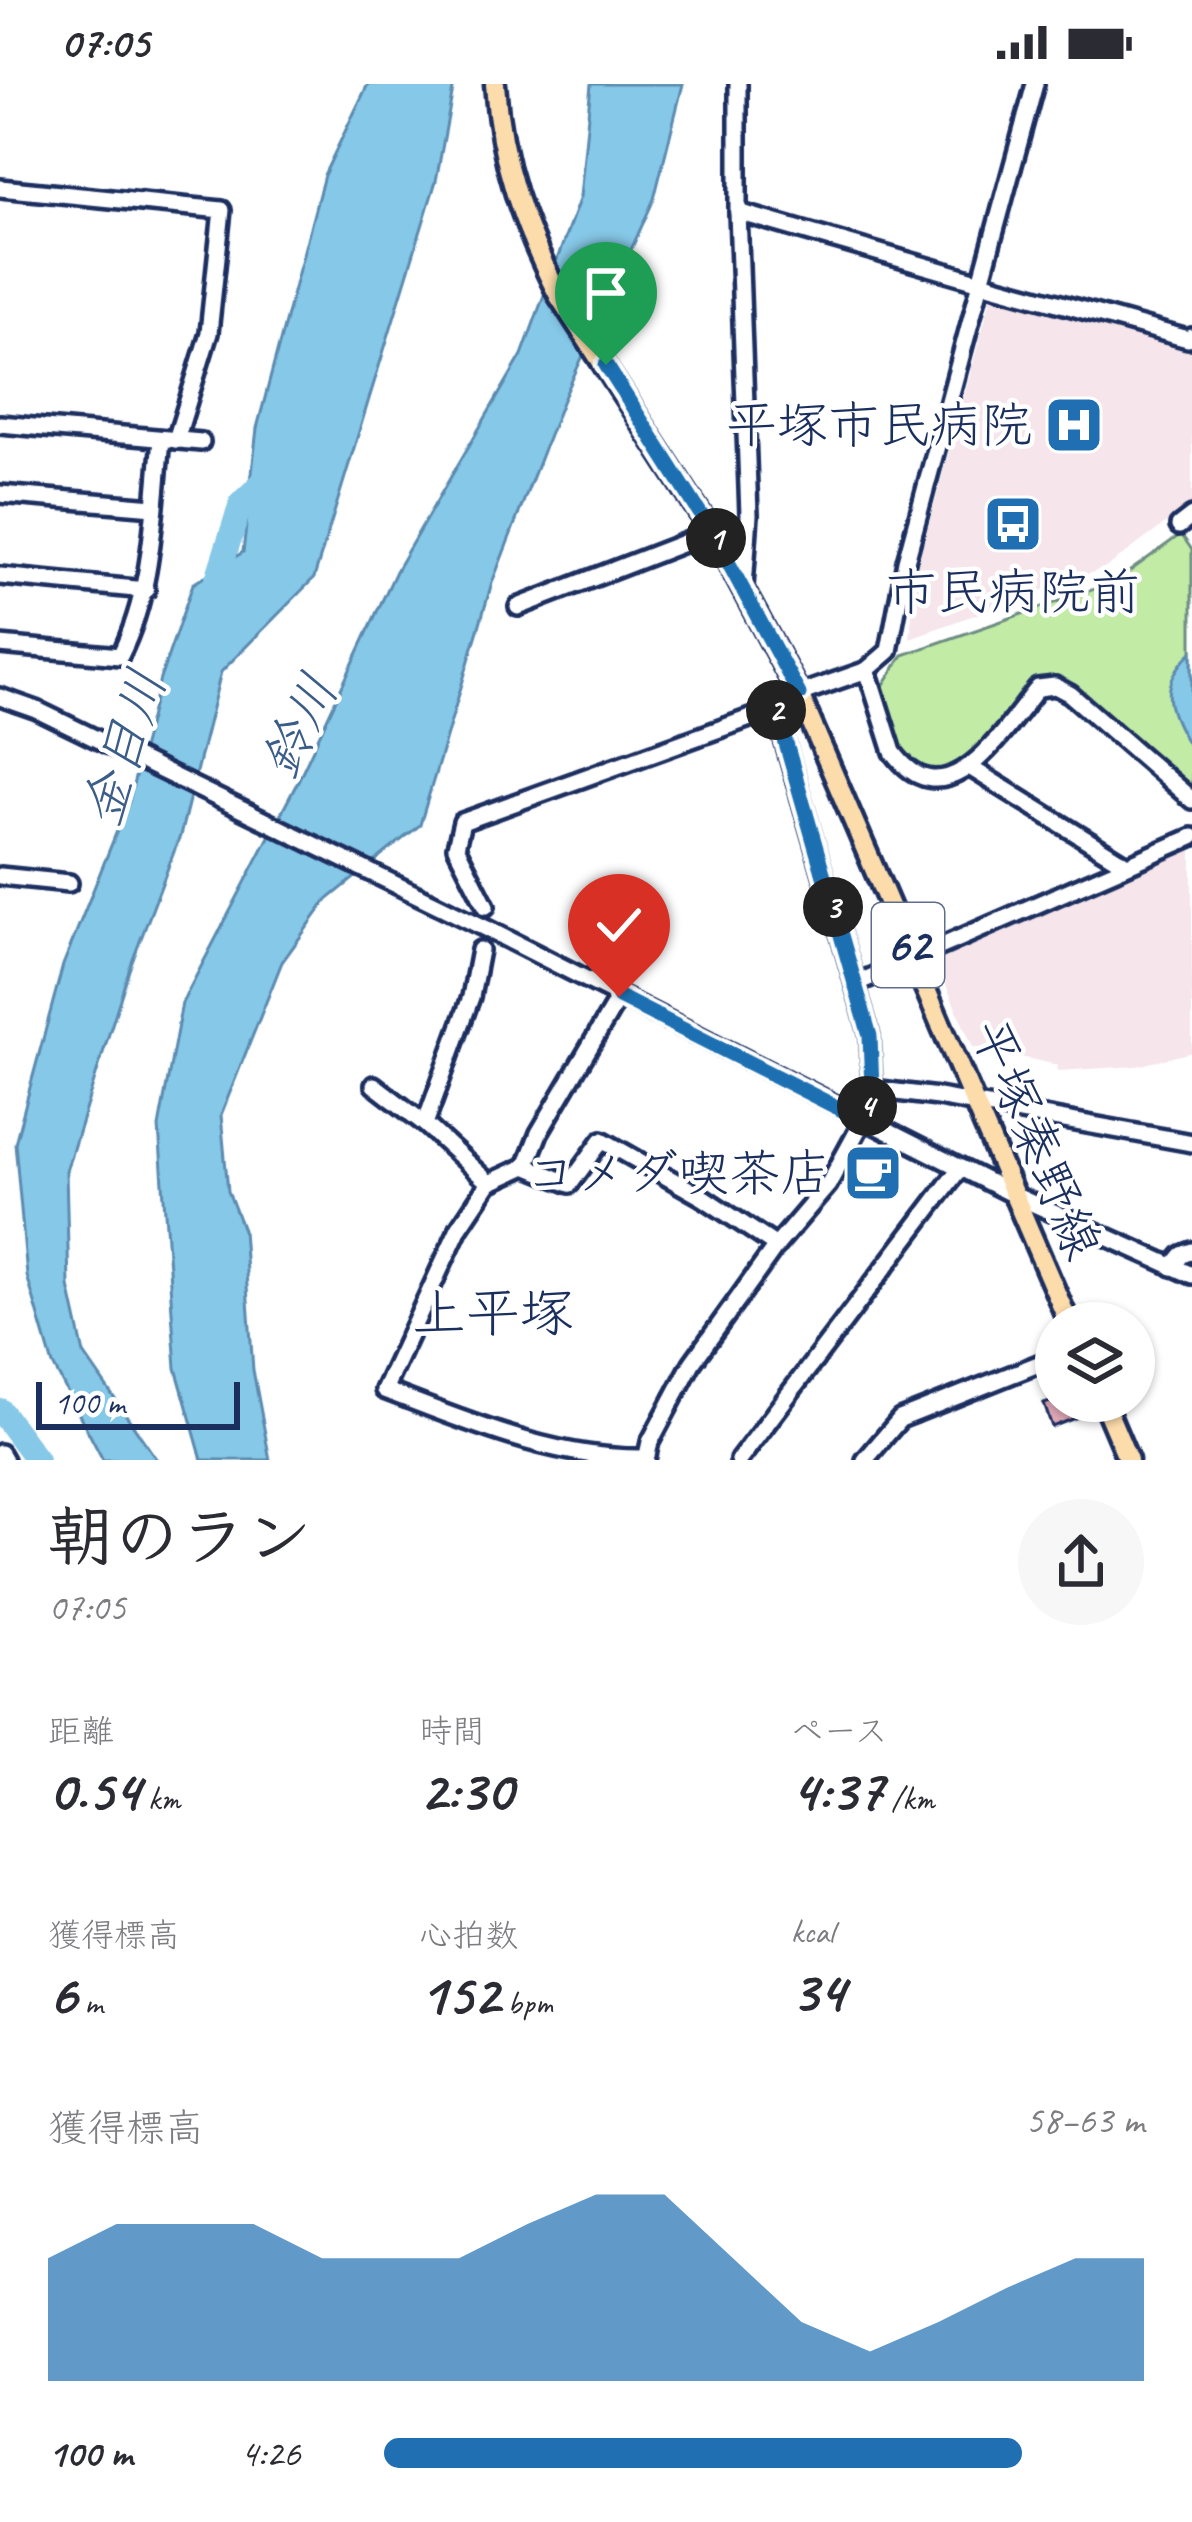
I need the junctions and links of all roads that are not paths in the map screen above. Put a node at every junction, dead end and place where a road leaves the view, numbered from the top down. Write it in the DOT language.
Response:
graph roads {
  1 [pos="495,84"];
  2 [pos="738,84"];
  3 [pos="1035,84"];
  4 [pos="0,188"];
  5 [pos="738,212"];
  6 [pos="981,282"];
  7 [pos="1192,337"];
  8 [pos="0,424"];
  9 [pos="168,440"];
  10 [pos="201,442"];
  11 [pos="0,494"];
  12 [pos="154,507"];
  13 [pos="712,532"];
  14 [pos="0,576"];
  15 [pos="744,587"];
  16 [pos="146,590"];
  17 [pos="518,607"];
  18 [pos="0,645"];
  19 [pos="868,670"];
  20 [pos="799,694"];
  21 [pos="0,697"];
  22 [pos="776,709"];
  23 [pos="970,767"];
  24 [pos="1192,800"];
  25 [pos="1192,837"];
  26 [pos="1127,866"];
  27 [pos="0,876"];
  28 [pos="69,883"];
  29 [pos="487,906"];
  30 [pos="480,950"];
  31 [pos="915,960"];
  32 [pos="855,984"];
  33 [pos="619,997"];
  34 [pos="374,1085"];
  35 [pos="872,1089"];
  36 [pos="973,1103"];
  37 [pos="862,1120"];
  38 [pos="424,1124"];
  39 [pos="1192,1143"];
  40 [pos="526,1166"];
  41 [pos="960,1168"];
  42 [pos="489,1183"];
  43 [pos="1016,1196"];
  44 [pos="776,1246"];
  45 [pos="1192,1251"];
  46 [pos="1172,1267"];
  47 [pos="1192,1275"];
  48 [pos="1061,1302"];
  49 [pos="1035,1365"];
  50 [pos="1111,1422"];
  51 [pos="878,1452"];
  52 [pos="646,1459"];
  53 [pos="739,1460"];
  54 [pos="865,1460"];
  55 [pos="1128,1460"];
  1 -- 13 [label="main road, 平塚秦野線 / 62"];
  2 -- 5 [label="street"];
  3 -- 6 [label="street"];
  4 -- 9 [label="street"];
  5 -- 6 [label="street"];
  5 -- 15 [label="street"];
  6 -- 7 [label="street"];
  6 -- 19 [label="street"];
  8 -- 9 [label="street"];
  9 -- 10 [label="street"];
  9 -- 12 [label="street"];
  11 -- 12 [label="street"];
  12 -- 16 [label="street"];
  13 -- 15 [label="main road, 平塚秦野線 / 62"];
  13 -- 17 [label="street"];
  14 -- 16 [label="street"];
  15 -- 20 [label="main road, 平塚秦野線 / 62"];
  16 -- 18 [label="street"];
  19 -- 20 [label="street"];
  19 -- 23 [label="street"];
  20 -- 22 [label="street"];
  20 -- 31 [label="main road, 平塚秦野線 / 62"];
  21 -- 33 [label="street"];
  22 -- 29 [label="street"];
  22 -- 32 [label="street"];
  23 -- 24 [label="street"];
  23 -- 26 [label="street"];
  25 -- 26 [label="street"];
  26 -- 31 [label="street"];
  27 -- 28 [label="street"];
  30 -- 38 [label="street"];
  31 -- 32 [label="street"];
  31 -- 36 [label="main road, 平塚秦野線 / 62"];
  32 -- 35 [label="street"];
  33 -- 37 [label="street"];
  33 -- 40 [label="street"];
  34 -- 38 [label="street"];
  35 -- 36 [label="street"];
  35 -- 37 [label="street"];
  36 -- 39 [label="street"];
  36 -- 43 [label="main road, 平塚秦野線 / 62"];
  37 -- 41 [label="street"];
  37 -- 44 [label="street"];
  38 -- 42 [label="street"];
  40 -- 42 [label="street"];
  40 -- 44 [label="street"];
  41 -- 43 [label="street"];
  41 -- 53 [label="street"];
  42 -- 52 [label="street"];
  43 -- 46 [label="street"];
  43 -- 48 [label="main road, 平塚秦野線 / 62"];
  44 -- 52 [label="street"];
  45 -- 46 [label="street"];
  46 -- 47 [label="street"];
  49 -- 51 [label="street"];
  50 -- 55 [label="main road"];
  51 -- 54 [label="street"];
}
